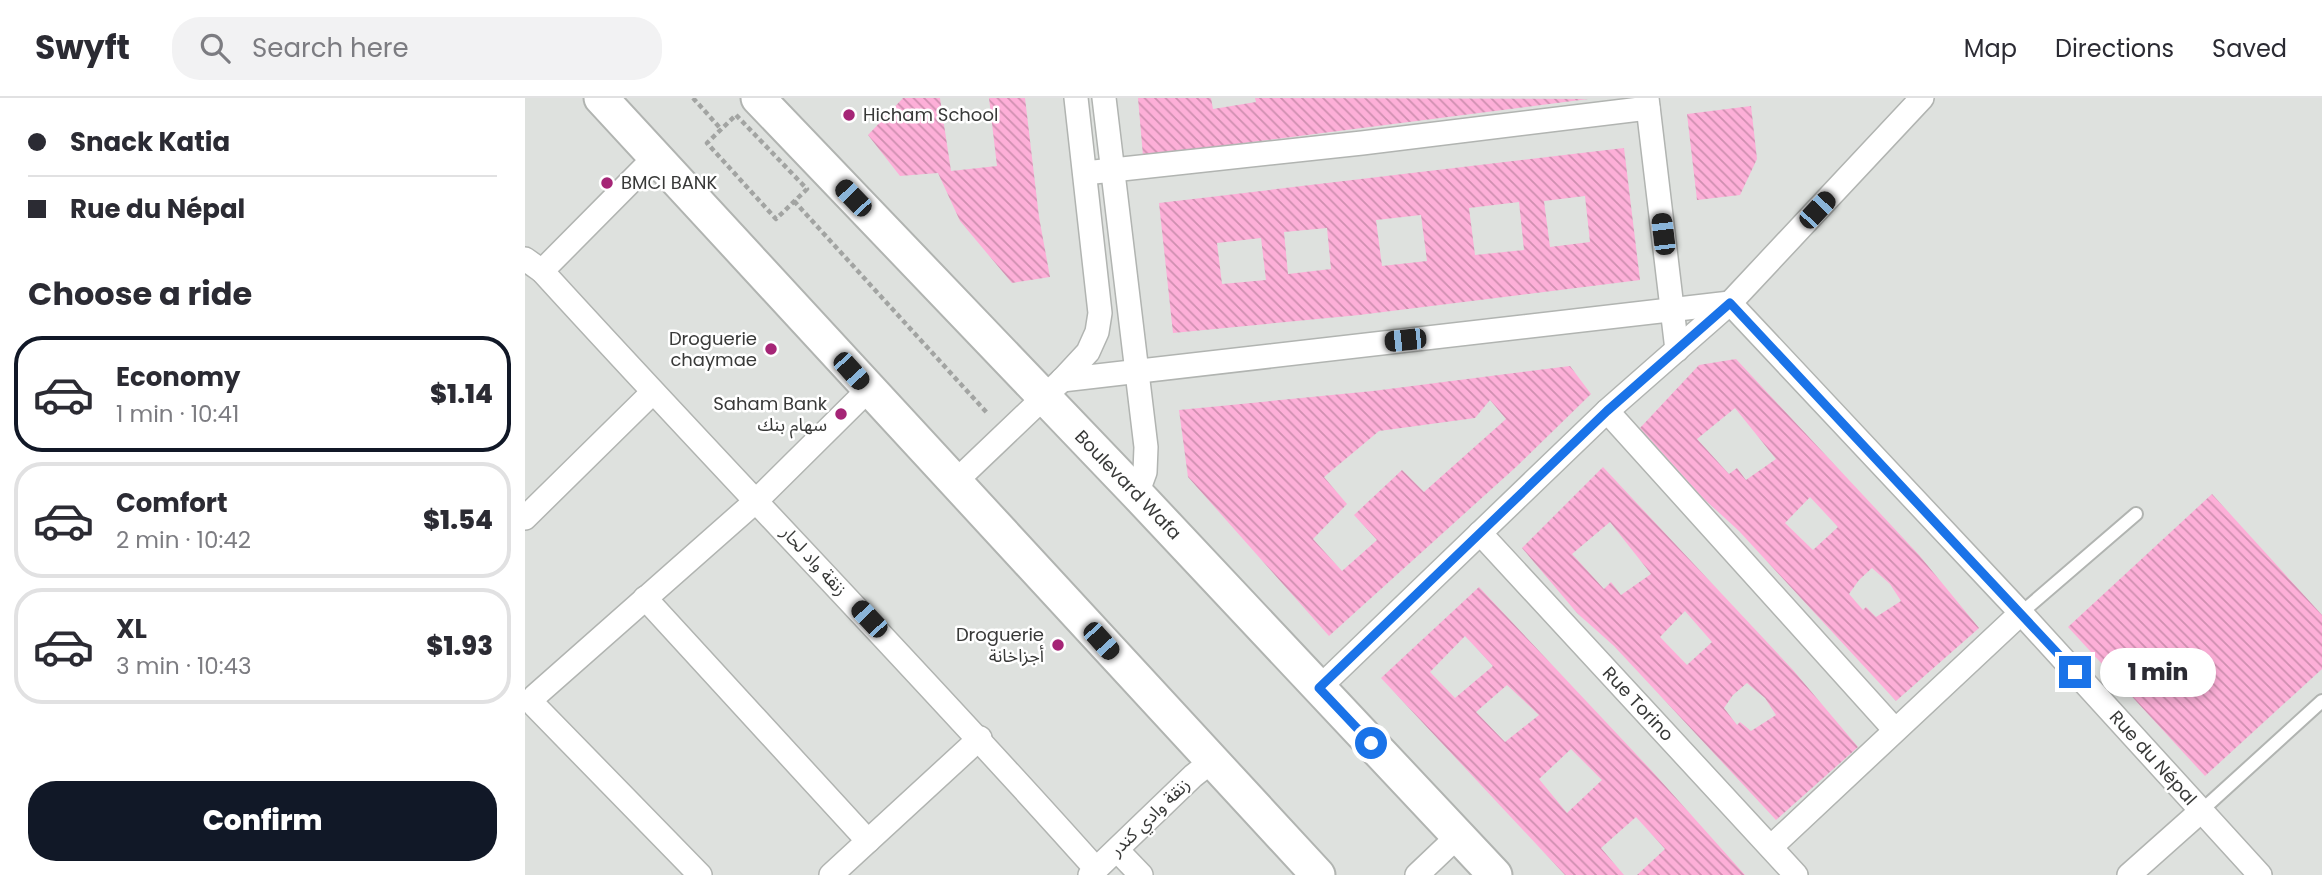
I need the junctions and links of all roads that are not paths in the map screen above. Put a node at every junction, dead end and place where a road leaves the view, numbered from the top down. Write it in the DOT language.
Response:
graph roads {
  1 [pos="601,98"];
  2 [pos="758,98"];
  3 [pos="1076,98"];
  4 [pos="1104,98"];
  5 [pos="1921,98"];
  6 [pos="1647,103"];
  7 [pos="655,158"];
  8 [pos="1113,171"];
  9 [pos="1085,173"];
  10 [pos="533,265"];
  11 [pos="1730,303"];
  12 [pos="1672,310"];
  13 [pos="1677,350"];
  14 [pos="1137,370"];
  15 [pos="1052,389"];
  16 [pos="868,390"];
  17 [pos="653,392"];
  18 [pos="1607,411"];
  19 [pos="954,482"];
  20 [pos="1137,494"];
  21 [pos="757,500"];
  22 [pos="2136,514"];
  23 [pos="525,518"];
  24 [pos="1480,533"];
  25 [pos="645,598"];
  26 [pos="2021,613"];
  27 [pos="1319,688"];
  28 [pos="2322,701"];
  29 [pos="1895,730"];
  30 [pos="980,738"];
  31 [pos="1212,761"];
  32 [pos="2201,811"];
  33 [pos="1458,836"];
  34 [pos="868,841"];
  35 [pos="1771,847"];
  36 [pos="1117,850"];
  37 [pos="1093,872"];
  38 [pos="700,875"];
  39 [pos="831,875"];
  40 [pos="1141,875"];
  41 [pos="1318,875"];
  42 [pos="1417,875"];
  43 [pos="1495,875"];
  44 [pos="1795,875"];
  45 [pos="2129,875"];
  46 [pos="2260,875"];
  1 -- 7 [label="street"];
  2 -- 15 [label="street, Boulevard Wafa"];
  3 -- 9 [label="street"];
  4 -- 8 [label="street"];
  5 -- 11 [label="street"];
  6 -- 8 [label="street"];
  6 -- 12 [label="street"];
  7 -- 10 [label="street"];
  7 -- 16 [label="street"];
  8 -- 9 [label="street"];
  8 -- 14 [label="street"];
  9 -- 15 [label="street"];
  10 -- 17 [label="street, زنقة واد لحار"];
  11 -- 12 [label="street"];
  11 -- 13 [label="street"];
  11 -- 26 [label="street, Rue du Népal"];
  12 -- 13 [label="street"];
  12 -- 14 [label="street"];
  13 -- 18 [label="street"];
  14 -- 15 [label="street"];
  14 -- 20 [label="street"];
  15 -- 19 [label="street"];
  15 -- 20 [label="street, Boulevard Wafa"];
  16 -- 19 [label="street"];
  16 -- 21 [label="street"];
  17 -- 21 [label="street, زنقة واد لحار"];
  17 -- 23 [label="street"];
  18 -- 24 [label="street"];
  18 -- 29 [label="street"];
  19 -- 31 [label="street"];
  20 -- 27 [label="street, Boulevard Wafa"];
  21 -- 25 [label="street"];
  21 -- 30 [label="street, زنقة واد لحار"];
  22 -- 26 [label="lane"];
  24 -- 27 [label="street"];
  24 -- 35 [label="street, Rue Torino"];
  25 -- 34 [label="street"];
  25 -- 38 [label="street"];
  26 -- 29 [label="street"];
  26 -- 32 [label="street, Rue du Népal"];
  27 -- 33 [label="street, Boulevard Wafa"];
  28 -- 32 [label="lane"];
  29 -- 35 [label="street"];
  30 -- 34 [label="street"];
  30 -- 37 [label="street, زنقة واد لحار"];
  31 -- 36 [label="street, زنقة وادي كندر"];
  31 -- 41 [label="street"];
  32 -- 45 [label="street"];
  32 -- 46 [label="street, Rue du Népal"];
  33 -- 42 [label="street"];
  33 -- 43 [label="street, Boulevard Wafa"];
  34 -- 39 [label="street"];
  35 -- 44 [label="street, Rue Torino"];
  36 -- 37 [label="street, زنقة وادي كندر"];
  36 -- 40 [label="street"];
}
